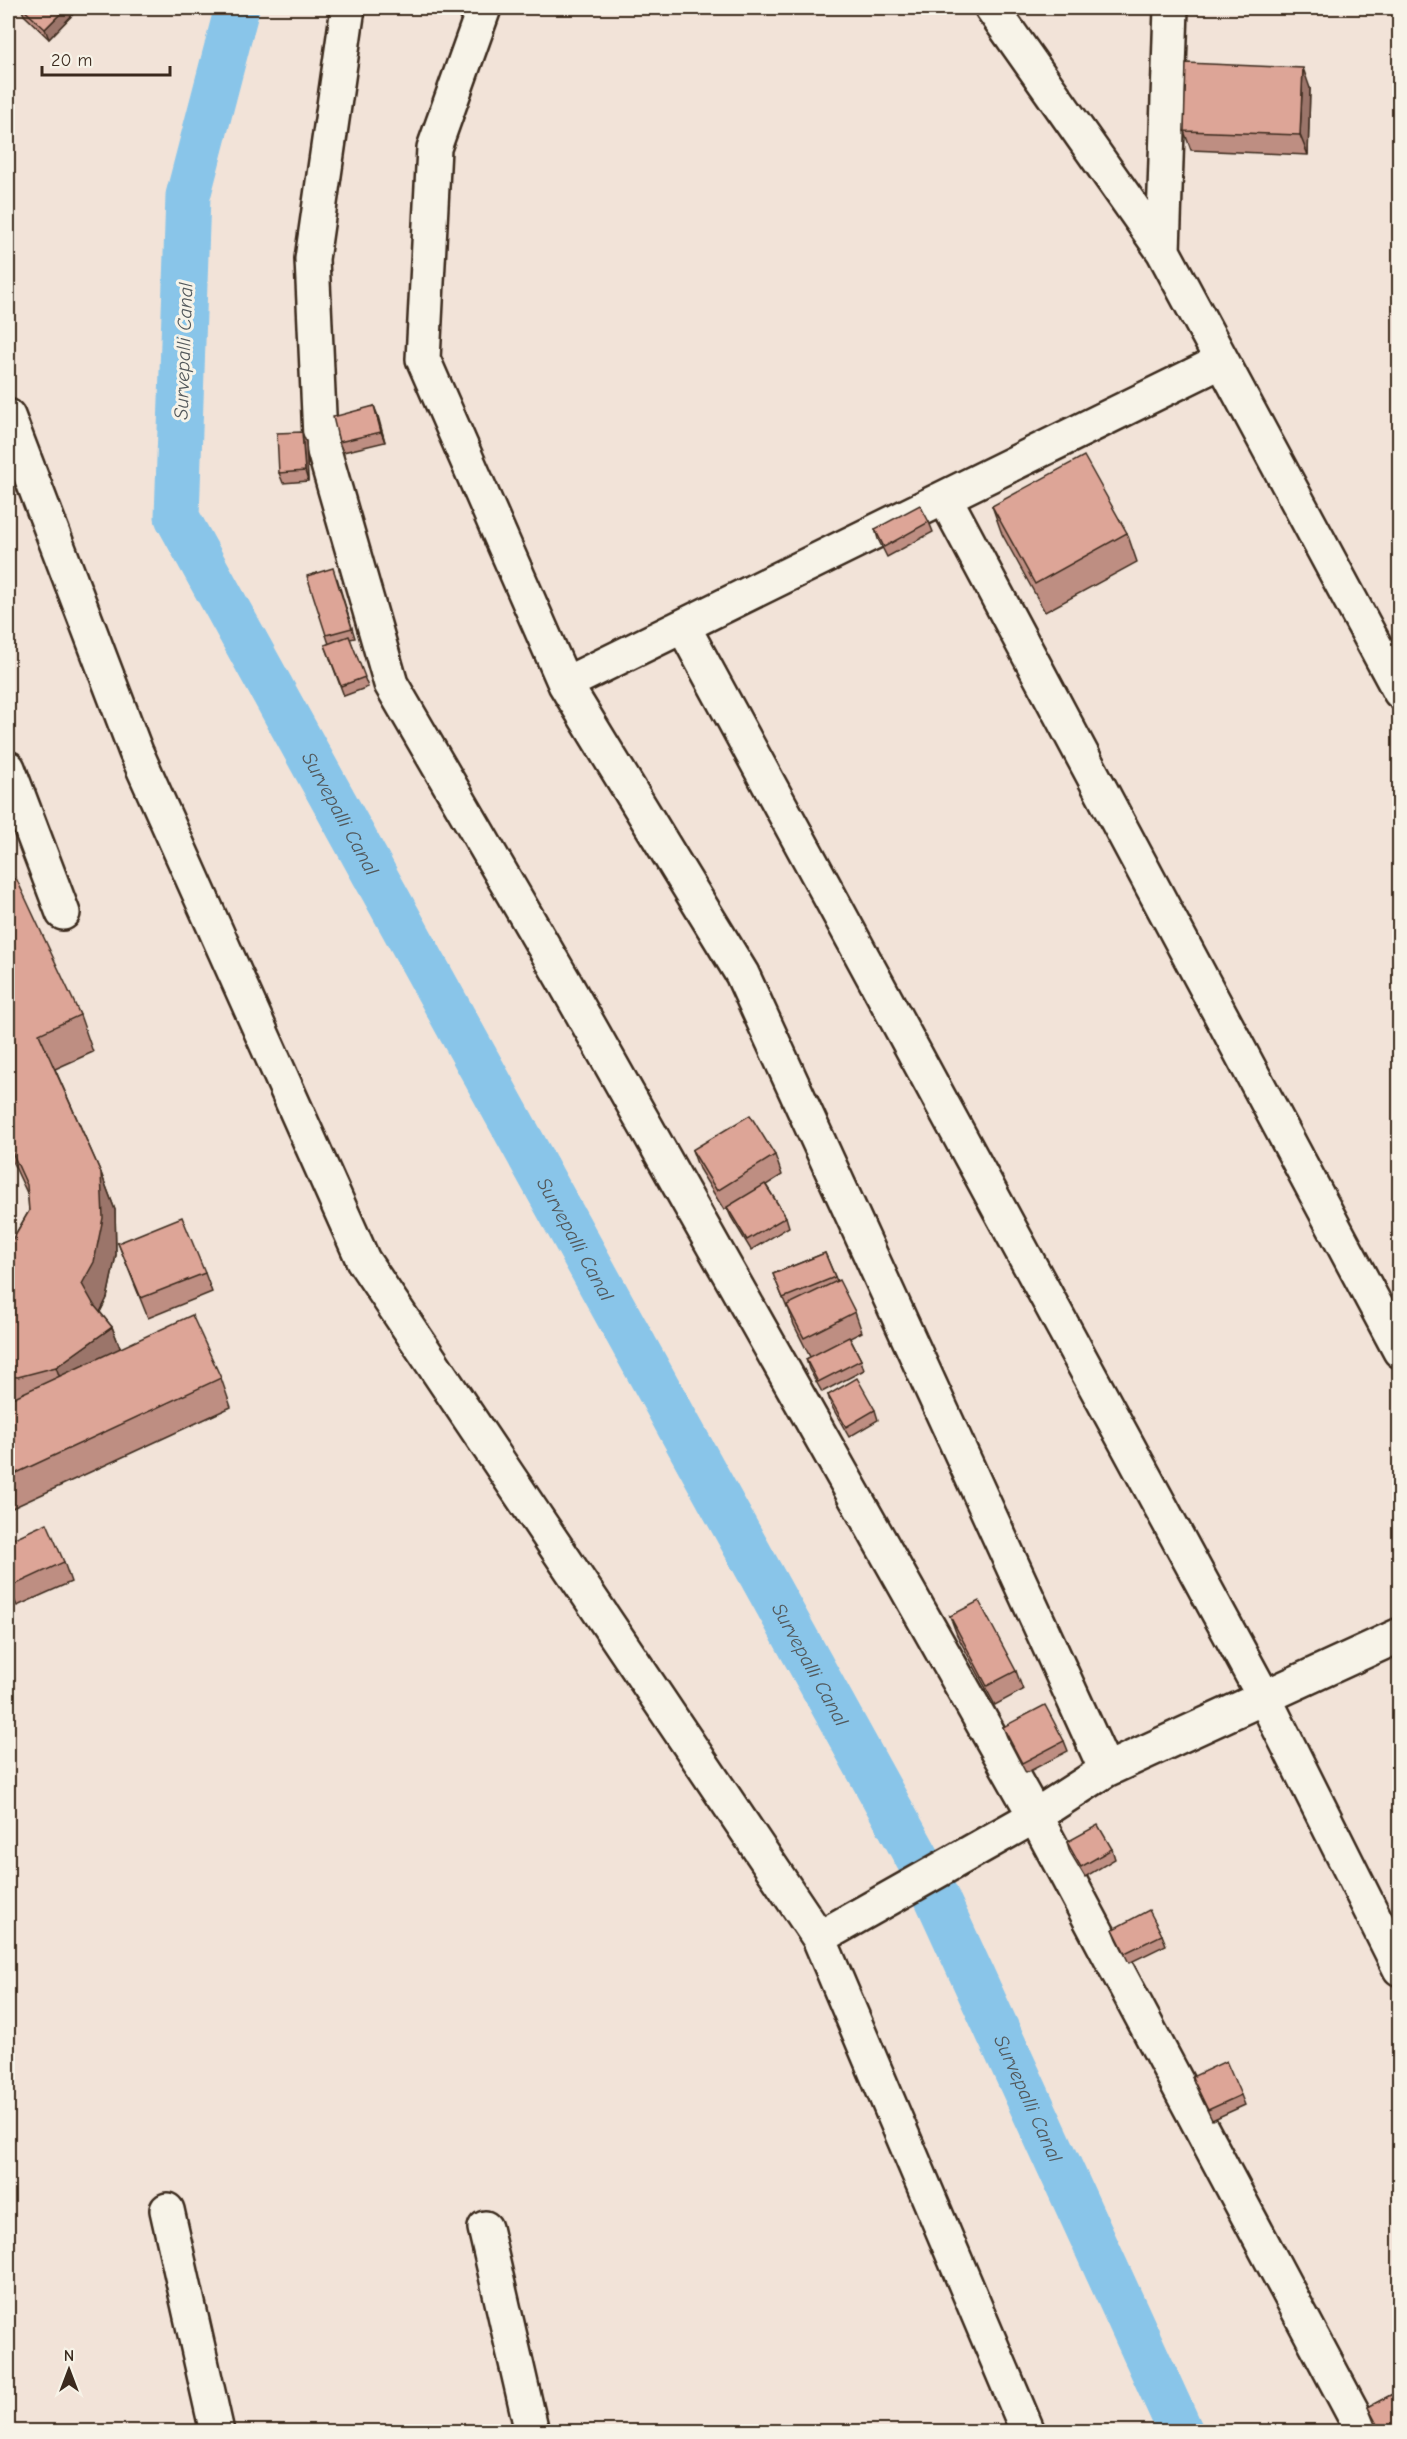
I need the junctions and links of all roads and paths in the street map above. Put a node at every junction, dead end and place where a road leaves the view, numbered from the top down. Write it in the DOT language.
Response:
graph roads {
  1 [pos="348,8"];
  2 [pos="484,8"];
  3 [pos="992,8"];
  4 [pos="1171,8"];
  5 [pos="1163,251"];
  6 [pos="1222,361"];
  7 [pos="8,416"];
  8 [pos="945,498"];
  9 [pos="682,626"];
  10 [pos="565,684"];
  11 [pos="1400,692"];
  12 [pos="8,768"];
  13 [pos="63,913"];
  14 [pos="1400,1351"];
  15 [pos="1400,1635"];
  16 [pos="1264,1697"];
  17 [pos="1106,1770"];
  18 [pos="1022,1824"];
  19 [pos="832,1930"];
  20 [pos="1400,1969"];
  21 [pos="167,2210"];
  22 [pos="485,2228"];
  23 [pos="217,2432"];
  24 [pos="532,2432"];
  25 [pos="1028,2432"];
  26 [pos="1364,2432"];
  1 -- 18 [label="street"];
  2 -- 10 [label="street"];
  3 -- 5 [label="street"];
  4 -- 5 [label="street"];
  5 -- 6 [label="street"];
  6 -- 8 [label="street"];
  6 -- 11 [label="street"];
  7 -- 19 [label="street"];
  8 -- 9 [label="street"];
  8 -- 14 [label="street"];
  9 -- 10 [label="street"];
  9 -- 16 [label="street"];
  10 -- 17 [label="street"];
  12 -- 13 [label="street"];
  15 -- 16 [label="street"];
  16 -- 17 [label="street"];
  16 -- 20 [label="street"];
  17 -- 18 [label="street"];
  18 -- 19 [label="street"];
  18 -- 26 [label="street"];
  19 -- 25 [label="street"];
  21 -- 23 [label="street"];
  22 -- 24 [label="street"];
}
